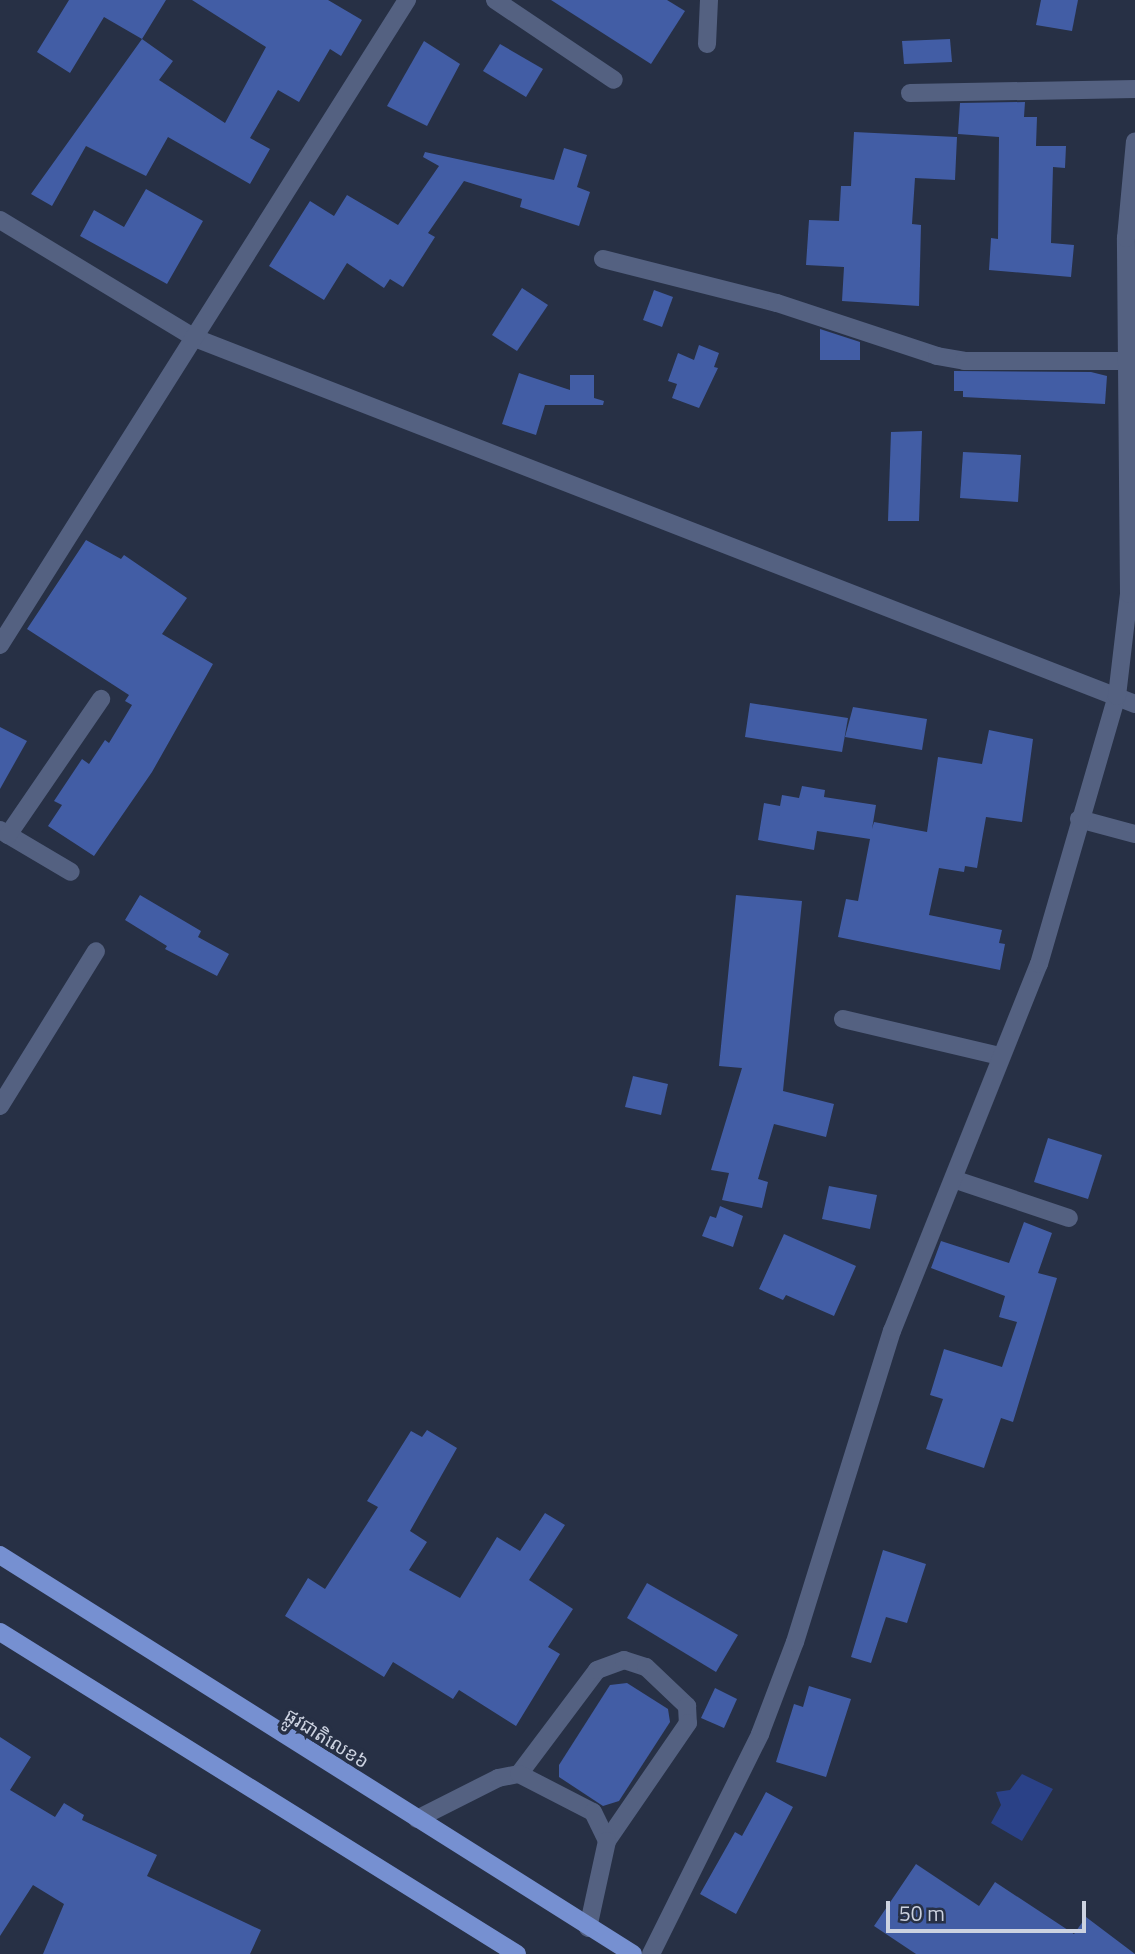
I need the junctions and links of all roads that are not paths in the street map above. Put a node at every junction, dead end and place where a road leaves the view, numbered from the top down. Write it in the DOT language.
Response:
graph roads {
  1 [pos="406,0"];
  2 [pos="495,0"];
  3 [pos="709,0"];
  4 [pos="707,44"];
  5 [pos="614,80"];
  6 [pos="1135,89"];
  7 [pos="910,93"];
  8 [pos="1135,141"];
  9 [pos="0,220"];
  10 [pos="603,259"];
  11 [pos="195,338"];
  12 [pos="1129,361"];
  13 [pos="0,645"];
  14 [pos="1116,696"];
  15 [pos="101,699"];
  16 [pos="1135,704"];
  17 [pos="1079,819"];
  18 [pos="4,833"];
  19 [pos="1135,834"];
  20 [pos="71,872"];
  21 [pos="96,951"];
  22 [pos="843,1019"];
  23 [pos="1000,1056"];
  24 [pos="0,1106"];
  25 [pos="956,1180"];
  26 [pos="1069,1218"];
  27 [pos="0,1555"];
  28 [pos="0,1632"];
  29 [pos="519,1774"];
  30 [pos="417,1819"];
  31 [pos="607,1842"];
  32 [pos="588,1928"];
  33 [pos="517,1954"];
  34 [pos="632,1954"];
  35 [pos="651,1954"];
  1 -- 11 [label="street"];
  2 -- 5 [label="street"];
  3 -- 4 [label="street"];
  6 -- 7 [label="street"];
  8 -- 12 [label="street"];
  9 -- 11 [label="street"];
  10 -- 12 [label="street"];
  11 -- 13 [label="street"];
  11 -- 14 [label="street"];
  12 -- 14 [label="street"];
  14 -- 16 [label="street"];
  14 -- 17 [label="street"];
  15 -- 18 [label="street"];
  17 -- 19 [label="street"];
  17 -- 23 [label="street"];
  18 -- 20 [label="street"];
  21 -- 24 [label="street"];
  22 -- 23 [label="street"];
  23 -- 25 [label="street"];
  25 -- 26 [label="street"];
  25 -- 35 [label="street"];
  27 -- 30 [label="main road, ផ្លូវជាតិលេខ៦"];
  28 -- 33 [label="main road"];
  29 -- 30 [label="street"];
  29 -- 31 [label="street"];
  29 -- 31 [label="street"];
  30 -- 32 [label="main road, ផ្លូវជាតិលេខ៦"];
  31 -- 32 [label="street"];
  32 -- 34 [label="main road, ផ្លូវជាតិលេខ៦"];
}
